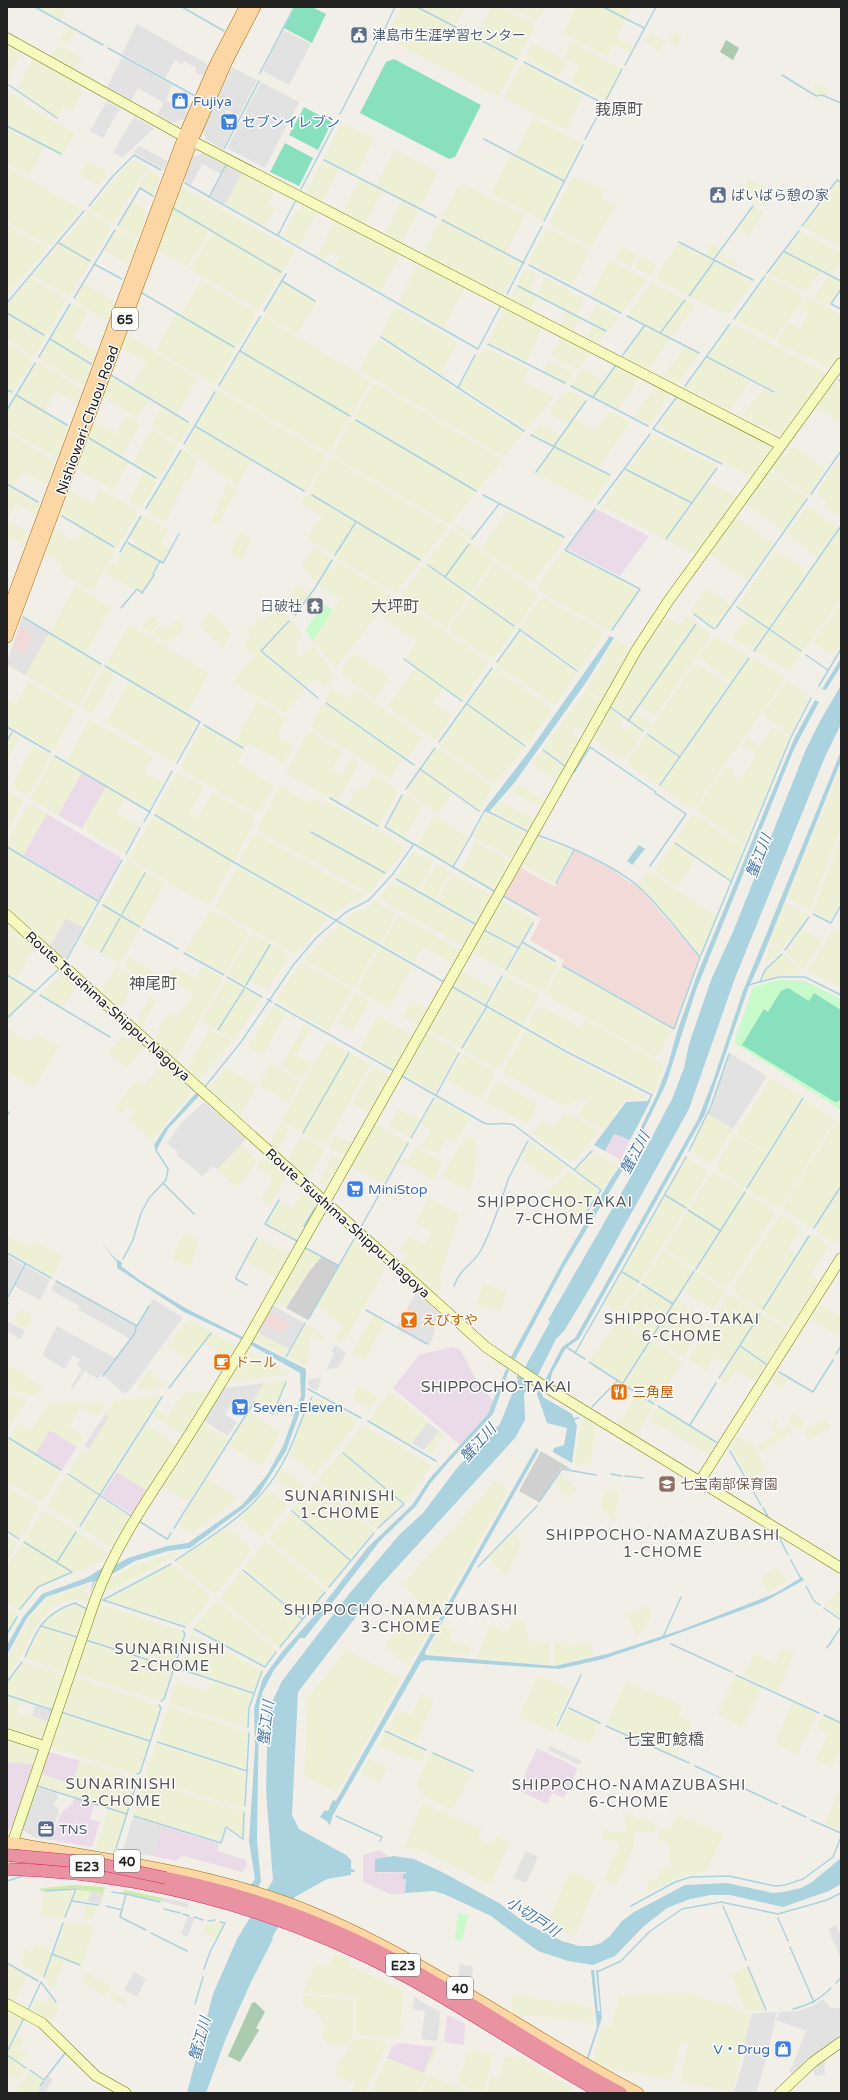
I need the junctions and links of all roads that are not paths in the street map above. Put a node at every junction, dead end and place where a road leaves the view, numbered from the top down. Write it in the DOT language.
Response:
graph roads {
  1 [pos="245,7"];
  2 [pos="255,7"];
  3 [pos="7,38"];
  4 [pos="188,138"];
  5 [pos="841,363"];
  6 [pos="782,445"];
  7 [pos="7,613"];
  8 [pos="7,637"];
  9 [pos="7,915"];
  10 [pos="325,1202"];
  11 [pos="841,1258"];
  12 [pos="700,1481"];
  13 [pos="841,1568"];
  14 [pos="7,1734"];
  15 [pos="44,1746"];
  16 [pos="10,1842"];
  17 [pos="7,1855"];
  18 [pos="7,1860"];
  19 [pos="7,1869"];
  20 [pos="7,1874"];
  21 [pos="81,1874"];
  22 [pos="166,1878"];
  23 [pos="7,2004"];
  24 [pos="841,2042"];
  25 [pos="126,2093"];
  26 [pos="602,2093"];
  27 [pos="621,2093"];
  28 [pos="638,2093"];
  29 [pos="780,2093"];
  1 -- 4 [label="main road, Nishiowari-Chuou Road / 65"];
  2 -- 4 [label="main road, Nishiowari-Chuou Road / 65"];
  3 -- 4 [label="street"];
  4 -- 6 [label="street"];
  4 -- 7 [label="main road, Nishiowari-Chuou Road / 65"];
  4 -- 8 [label="main road, Nishiowari-Chuou Road / 65"];
  5 -- 6 [label="street"];
  6 -- 10 [label="street"];
  9 -- 10 [label="street, Route Tsushima-Shippu-Nagoya"];
  10 -- 12 [label="street, Route Tsushima-Shippu-Nagoya"];
  10 -- 15 [label="street"];
  11 -- 12 [label="street"];
  12 -- 13 [label="street, Route Tsushima-Shippu-Nagoya"];
  14 -- 15 [label="street"];
  15 -- 16 [label="street"];
  16 -- 18 [label="street"];
  16 -- 28 [label="main road, 40"];
  17 -- 22 [label="highway, bridge"];
  18 -- 22 [label="highway, E23, bridge"];
  19 -- 21 [label="highway, E23"];
  20 -- 21 [label="highway"];
  21 -- 26 [label="highway, E23"];
  22 -- 27 [label="highway, E23"];
  23 -- 25 [label="street"];
  24 -- 29 [label="street"];
}
